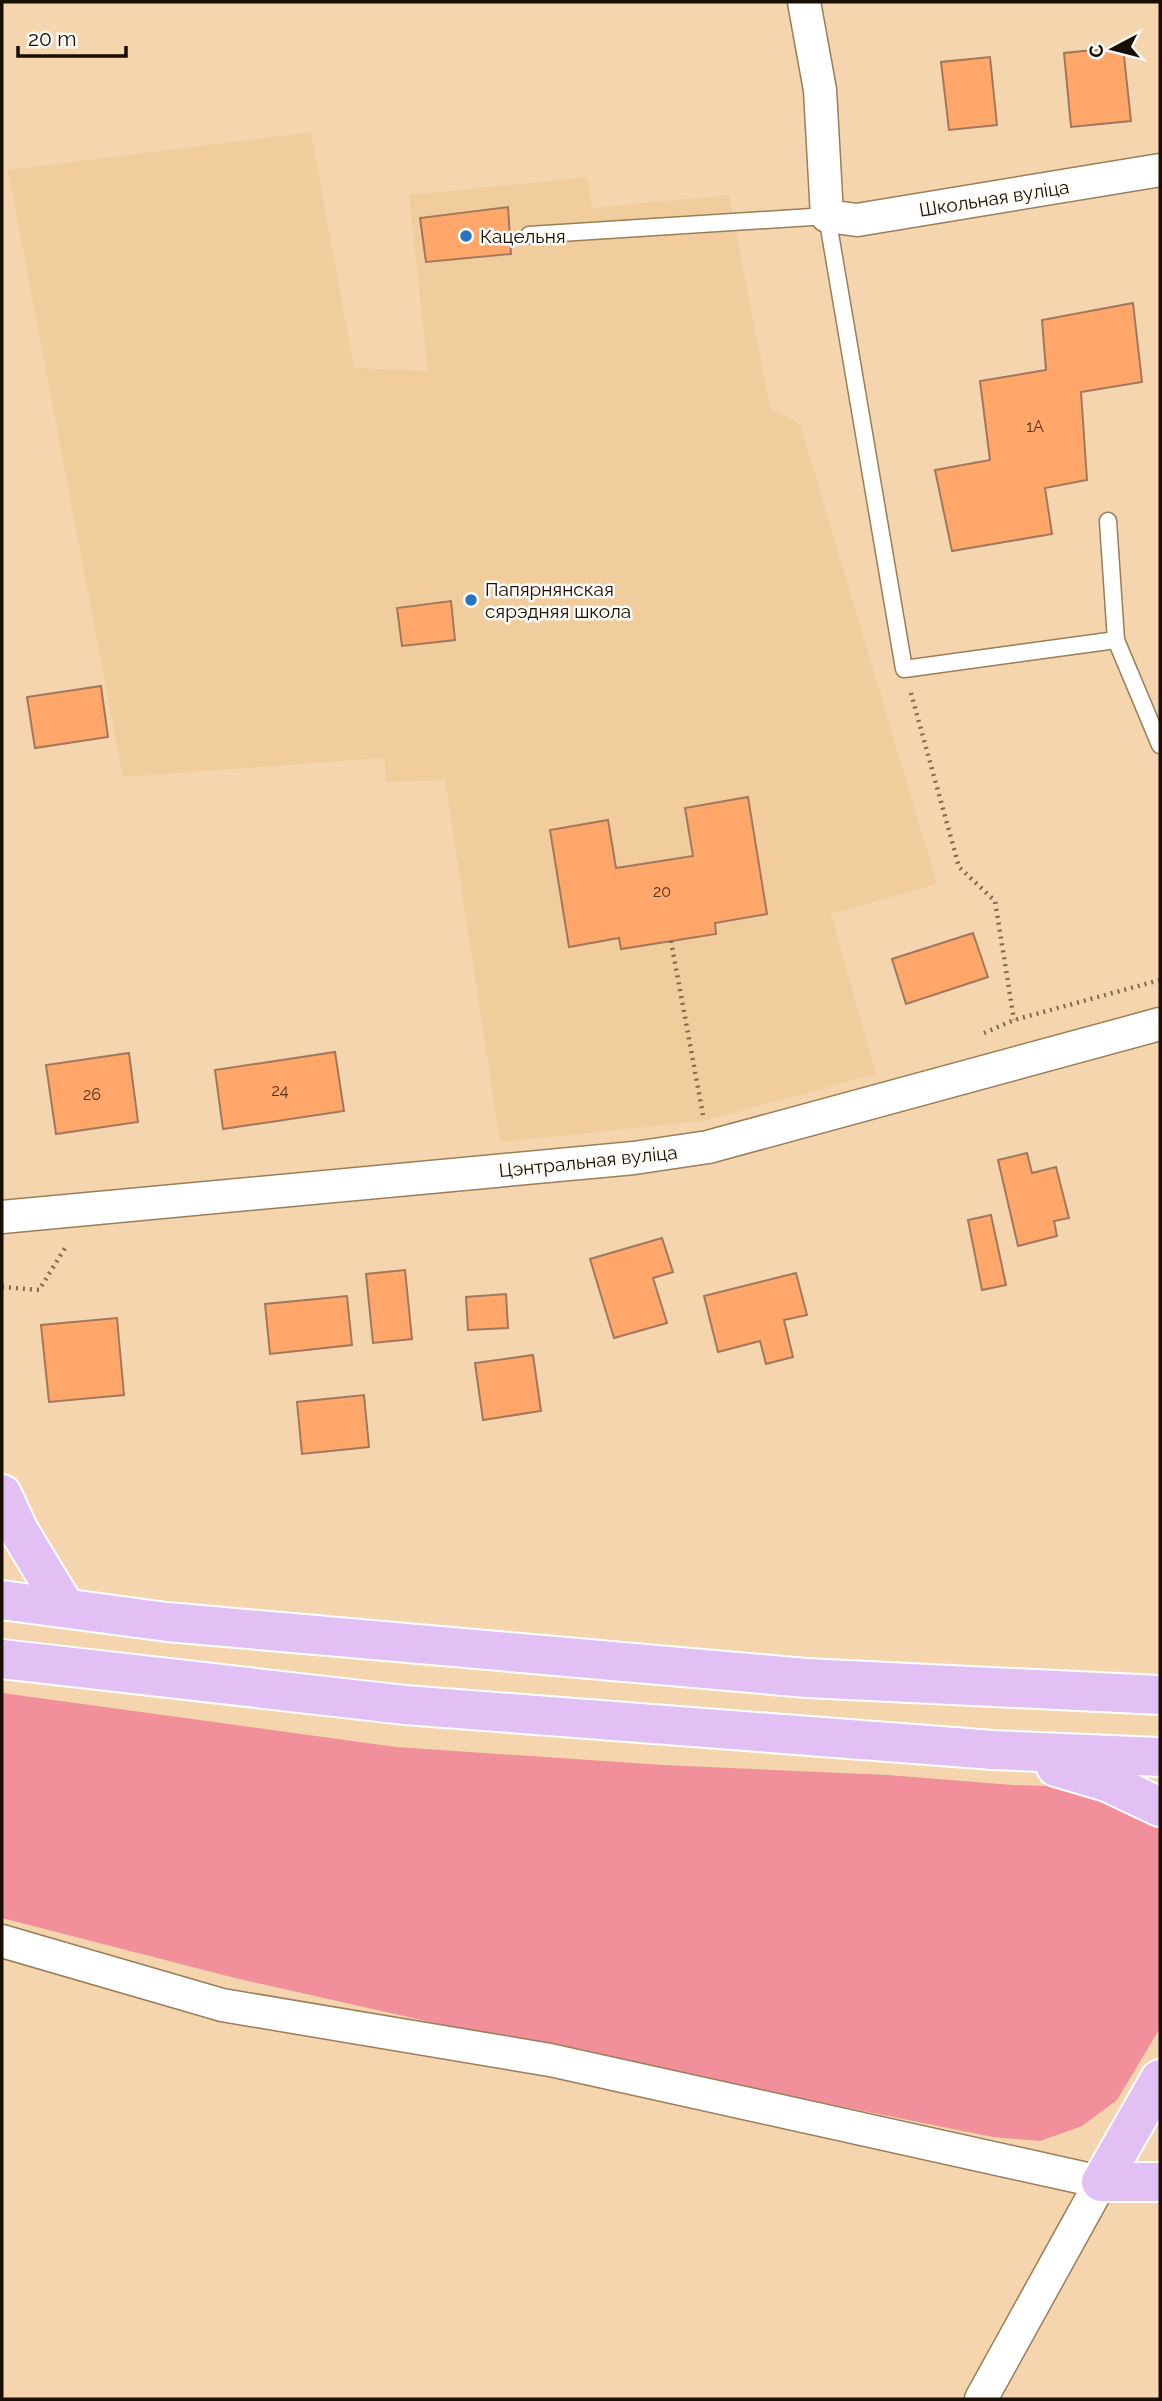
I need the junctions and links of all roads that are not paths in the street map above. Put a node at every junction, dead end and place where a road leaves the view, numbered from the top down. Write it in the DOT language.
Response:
graph roads {
  1 [pos="804,2"];
  2 [pos="1160,170"];
  3 [pos="827,216"];
  4 [pos="529,235"];
  5 [pos="1108,521"];
  6 [pos="1116,640"];
  7 [pos="1160,745"];
  8 [pos="1160,1024"];
  9 [pos="2,1217"];
  10 [pos="2,1494"];
  11 [pos="2,1600"];
  12 [pos="65,1607"];
  13 [pos="2,1659"];
  14 [pos="1160,1695"];
  15 [pos="993,1750"];
  16 [pos="1160,1757"];
  17 [pos="1160,1807"];
  18 [pos="2,1941"];
  19 [pos="1160,2079"];
  20 [pos="1101,2182"];
  21 [pos="1160,2182"];
  22 [pos="981,2399"];
  1 -- 3 [label="street"];
  2 -- 3 [label="street, Школьная вуліца"];
  3 -- 4 [label="lane"];
  3 -- 6 [label="lane"];
  5 -- 6 [label="lane"];
  6 -- 7 [label="lane"];
  8 -- 9 [label="street, Цэнтральная вуліца"];
  10 -- 12 [label="highway"];
  11 -- 12 [label="highway"];
  12 -- 14 [label="highway"];
  13 -- 15 [label="highway"];
  15 -- 16 [label="highway"];
  15 -- 17 [label="highway"];
  18 -- 20 [label="street"];
  19 -- 20 [label="highway"];
  20 -- 21 [label="highway"];
  20 -- 22 [label="street"];
}
